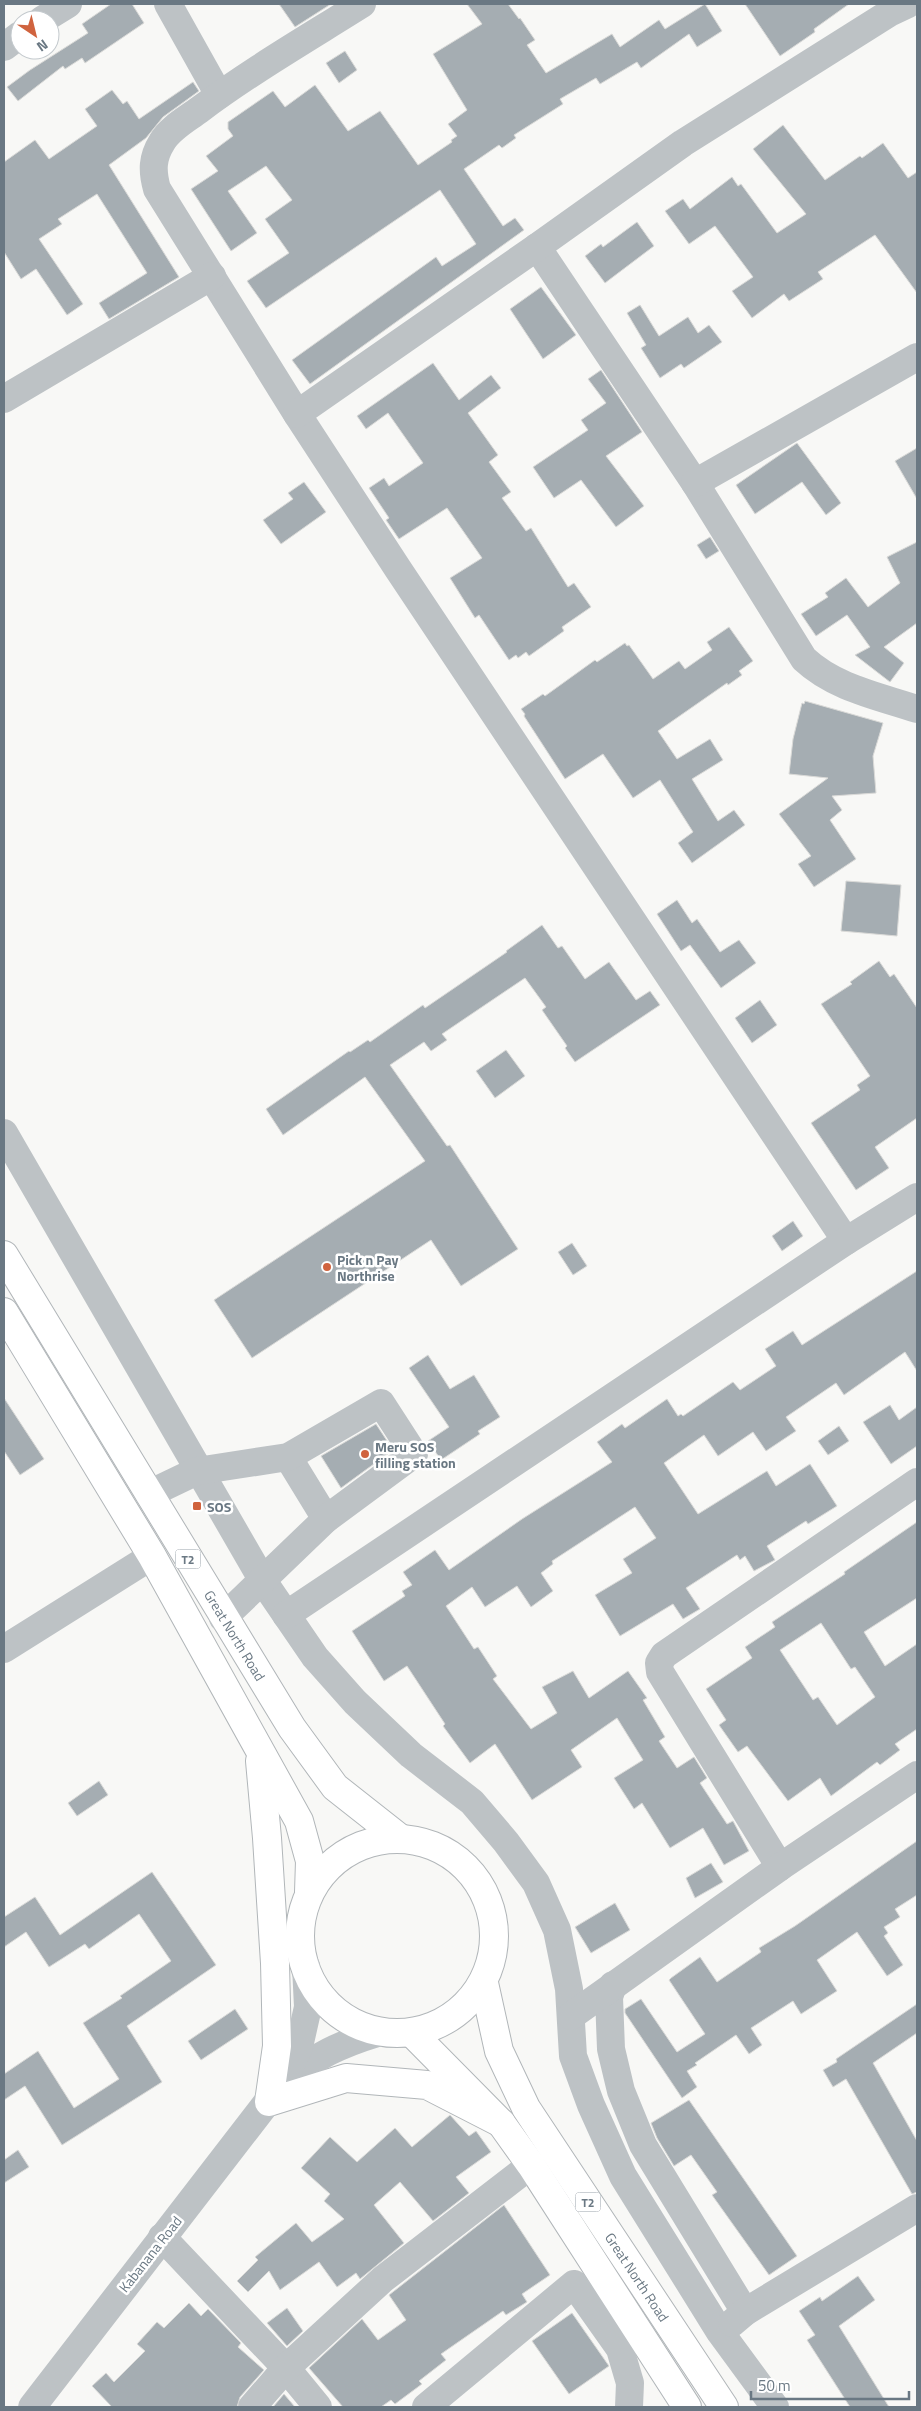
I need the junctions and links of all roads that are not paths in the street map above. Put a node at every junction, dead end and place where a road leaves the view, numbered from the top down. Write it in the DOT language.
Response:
graph roads {
  1 [pos="168,4"];
  2 [pos="362,4"];
  3 [pos="908,4"];
  4 [pos="219,94"];
  5 [pos="537,247"];
  6 [pos="212,276"];
  7 [pos="917,357"];
  8 [pos="4,399"];
  9 [pos="298,414"];
  10 [pos="695,483"];
  11 [pos="917,709"];
  12 [pos="4,1133"];
  13 [pos="917,1197"];
  14 [pos="846,1241"];
  15 [pos="4,1255"];
  16 [pos="4,1312"];
  17 [pos="288,1457"];
  18 [pos="197,1471"];
  19 [pos="917,1482"];
  20 [pos="149,1494"];
  21 [pos="326,1520"];
  22 [pos="152,1556"];
  23 [pos="263,1581"];
  24 [pos="286,1615"];
  25 [pos="223,1618"];
  26 [pos="4,1650"];
  27 [pos="259,1752"];
  28 [pos="917,1775"];
  29 [pos="402,1839"];
  30 [pos="780,1867"];
  31 [pos="309,1892"];
  32 [pos="306,1966"];
  33 [pos="484,1983"];
  34 [pos="613,1985"];
  35 [pos="570,2016"];
  36 [pos="378,2032"];
  37 [pos="412,2033"];
  38 [pos="275,2092"];
  39 [pos="501,2122"];
  40 [pos="531,2165"];
  41 [pos="917,2208"];
  42 [pos="162,2237"];
  43 [pos="745,2312"];
  44 [pos="720,2332"];
  45 [pos="286,2368"];
  46 [pos="32,2407"];
  47 [pos="252,2407"];
  48 [pos="318,2407"];
  49 [pos="426,2407"];
  50 [pos="629,2407"];
  51 [pos="687,2407"];
  52 [pos="724,2407"];
  53 [pos="775,2407"];
  1 -- 4 [label="street"];
  2 -- 4 [label="street"];
  3 -- 5 [label="street"];
  4 -- 6 [label="street"];
  5 -- 9 [label="street"];
  5 -- 10 [label="street"];
  6 -- 8 [label="street"];
  6 -- 9 [label="street"];
  7 -- 10 [label="street"];
  9 -- 14 [label="street"];
  10 -- 11 [label="street"];
  12 -- 18 [label="street"];
  13 -- 14 [label="street"];
  14 -- 24 [label="street"];
  15 -- 20 [label="main road, Great North Road / T2"];
  16 -- 22 [label="main road, T2"];
  17 -- 18 [label="street"];
  17 -- 21 [label="street"];
  17 -- 21 [label="street"];
  18 -- 20 [label="street"];
  18 -- 23 [label="street"];
  19 -- 30 [label="street"];
  20 -- 25 [label="main road, Great North Road / T2"];
  21 -- 23 [label="street"];
  22 -- 26 [label="street"];
  22 -- 27 [label="main road, T2"];
  23 -- 24 [label="street"];
  23 -- 25 [label="street"];
  24 -- 35 [label="street"];
  25 -- 29 [label="main road, Great North Road / T2"];
  27 -- 31 [label="main road, T2"];
  27 -- 38 [label="main road"];
  28 -- 30 [label="street"];
  29 -- 31 [label="main road, T2"];
  29 -- 33 [label="main road, T2"];
  30 -- 34 [label="street"];
  31 -- 32 [label="main road, T2"];
  32 -- 36 [label="main road, T2"];
  32 -- 38 [label="street"];
  33 -- 37 [label="main road, T2"];
  33 -- 52 [label="main road, Great North Road / T2"];
  34 -- 35 [label="street"];
  34 -- 43 [label="street"];
  35 -- 44 [label="street"];
  36 -- 37 [label="main road, T2"];
  36 -- 38 [label="street"];
  37 -- 39 [label="main road, Great North Road / T2"];
  38 -- 39 [label="main road"];
  38 -- 42 [label="street, Kabanana Road"];
  39 -- 40 [label="main road, Great North Road / T2"];
  40 -- 45 [label="street"];
  40 -- 51 [label="main road, Great North Road / T2"];
  41 -- 43 [label="street"];
  42 -- 45 [label="street"];
  42 -- 46 [label="street, Kabanana Road"];
  43 -- 44 [label="street"];
  44 -- 53 [label="street"];
  45 -- 47 [label="street"];
  45 -- 48 [label="street"];
  49 -- 50 [label="street"];
}
